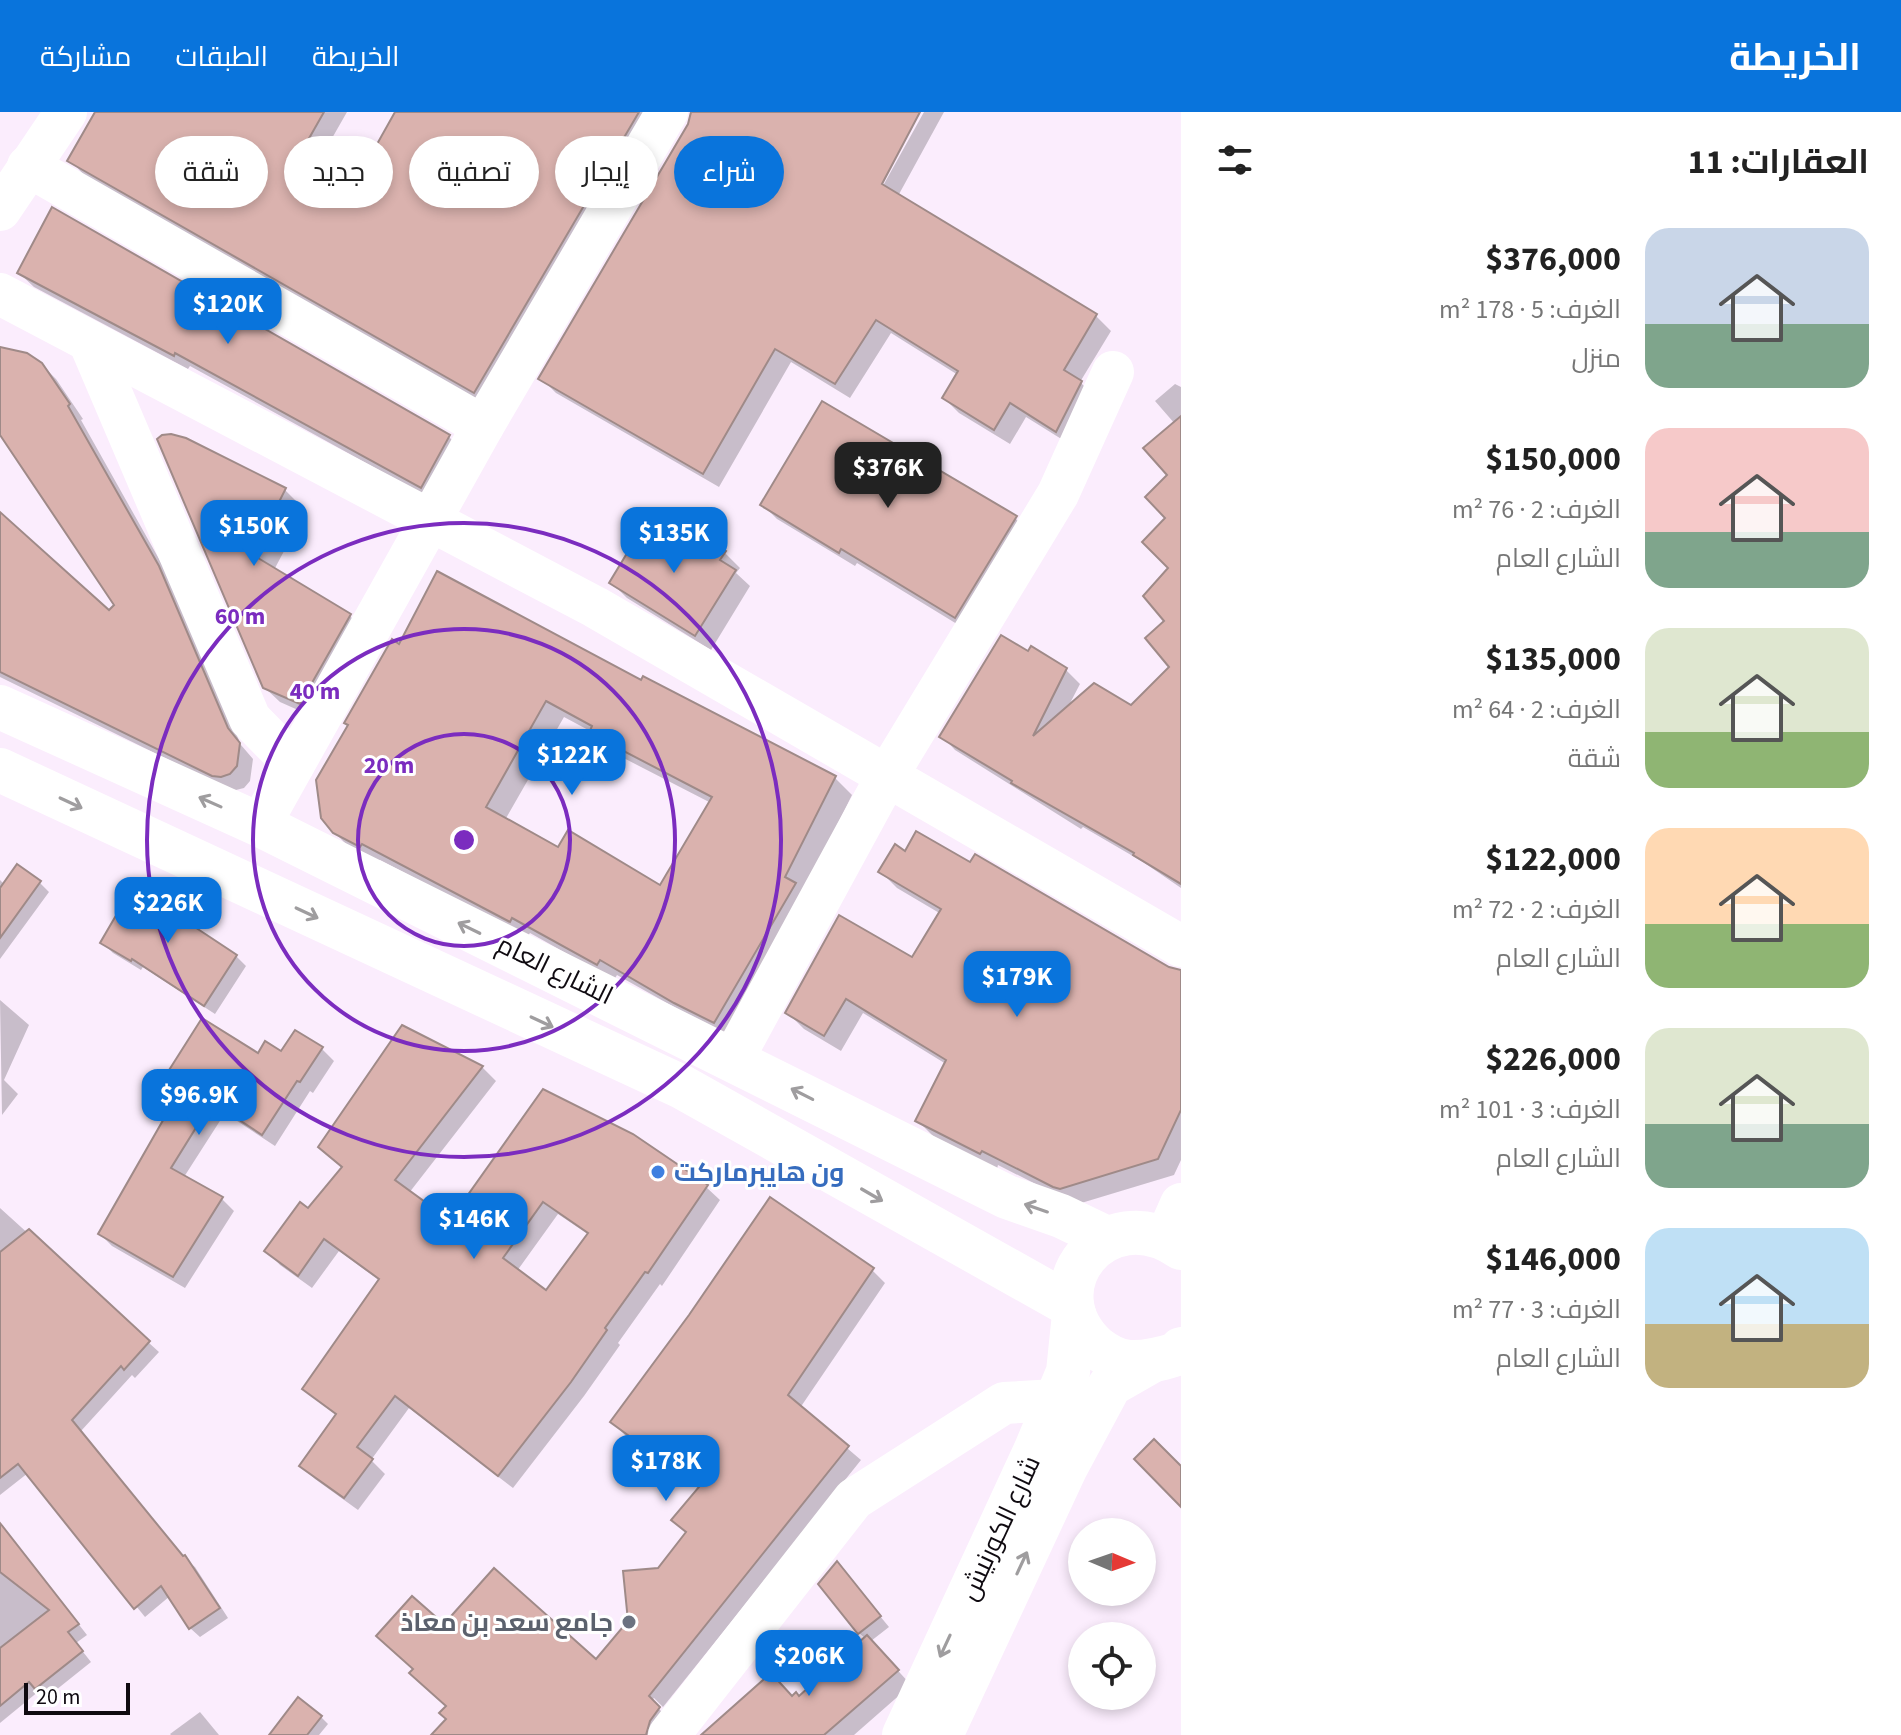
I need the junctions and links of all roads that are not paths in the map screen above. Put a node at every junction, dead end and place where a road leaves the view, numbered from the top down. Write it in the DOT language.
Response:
graph roads {
  1 [pos="66,112"];
  2 [pos="667,112"];
  3 [pos="28,166"];
  4 [pos="0,210"];
  5 [pos="0,294"];
  6 [pos="89,341"];
  7 [pos="1113,372"];
  8 [pos="483,426"];
  9 [pos="429,522"];
  10 [pos="0,707"];
  11 [pos="294,764"];
  12 [pos="0,770"];
  13 [pos="887,776"];
  14 [pos="260,825"];
  15 [pos="1181,946"];
  16 [pos="718,1051"];
  17 [pos="682,1087"];
  18 [pos="1176,1230"];
  19 [pos="1107,1238"];
  20 [pos="1073,1310"];
  21 [pos="1173,1355"];
  22 [pos="1056,1400"];
  23 [pos="669,1735"];
  24 [pos="904,1735"];
  25 [pos="941,1735"];
  1 -- 3 [label="street"];
  2 -- 8 [label="street"];
  3 -- 4 [label="street"];
  3 -- 8 [label="street"];
  5 -- 6 [label="street"];
  6 -- 9 [label="street"];
  6 -- 11 [label="street"];
  7 -- 13 [label="street"];
  8 -- 9 [label="street"];
  9 -- 11 [label="street"];
  9 -- 13 [label="street"];
  14 -- 10 [label="main road, الشارع العام, one-way"];
  11 -- 14 [label="street"];
  12 -- 17 [label="main road, الشارع العام, one-way"];
  13 -- 15 [label="street"];
  13 -- 16 [label="street"];
  16 -- 14 [label="main road, الشارع العام, one-way"];
  16 -- 17 [label="main road"];
  19 -- 16 [label="main road, الشارع العام, one-way"];
  17 -- 20 [label="main road, الشارع العام, one-way"];
  18 -- 19 [label="main road"];
  19 -- 20 [label="main road, شارع الكورنيش"];
  20 -- 21 [label="main road"];
  20 -- 22 [label="main road, شارع الكورنيش"];
  25 -- 21 [label="main road, شارع الكورنيش, one-way"];
  22 -- 23 [label="street"];
  22 -- 24 [label="main road, شارع الكورنيش, one-way"];
}
